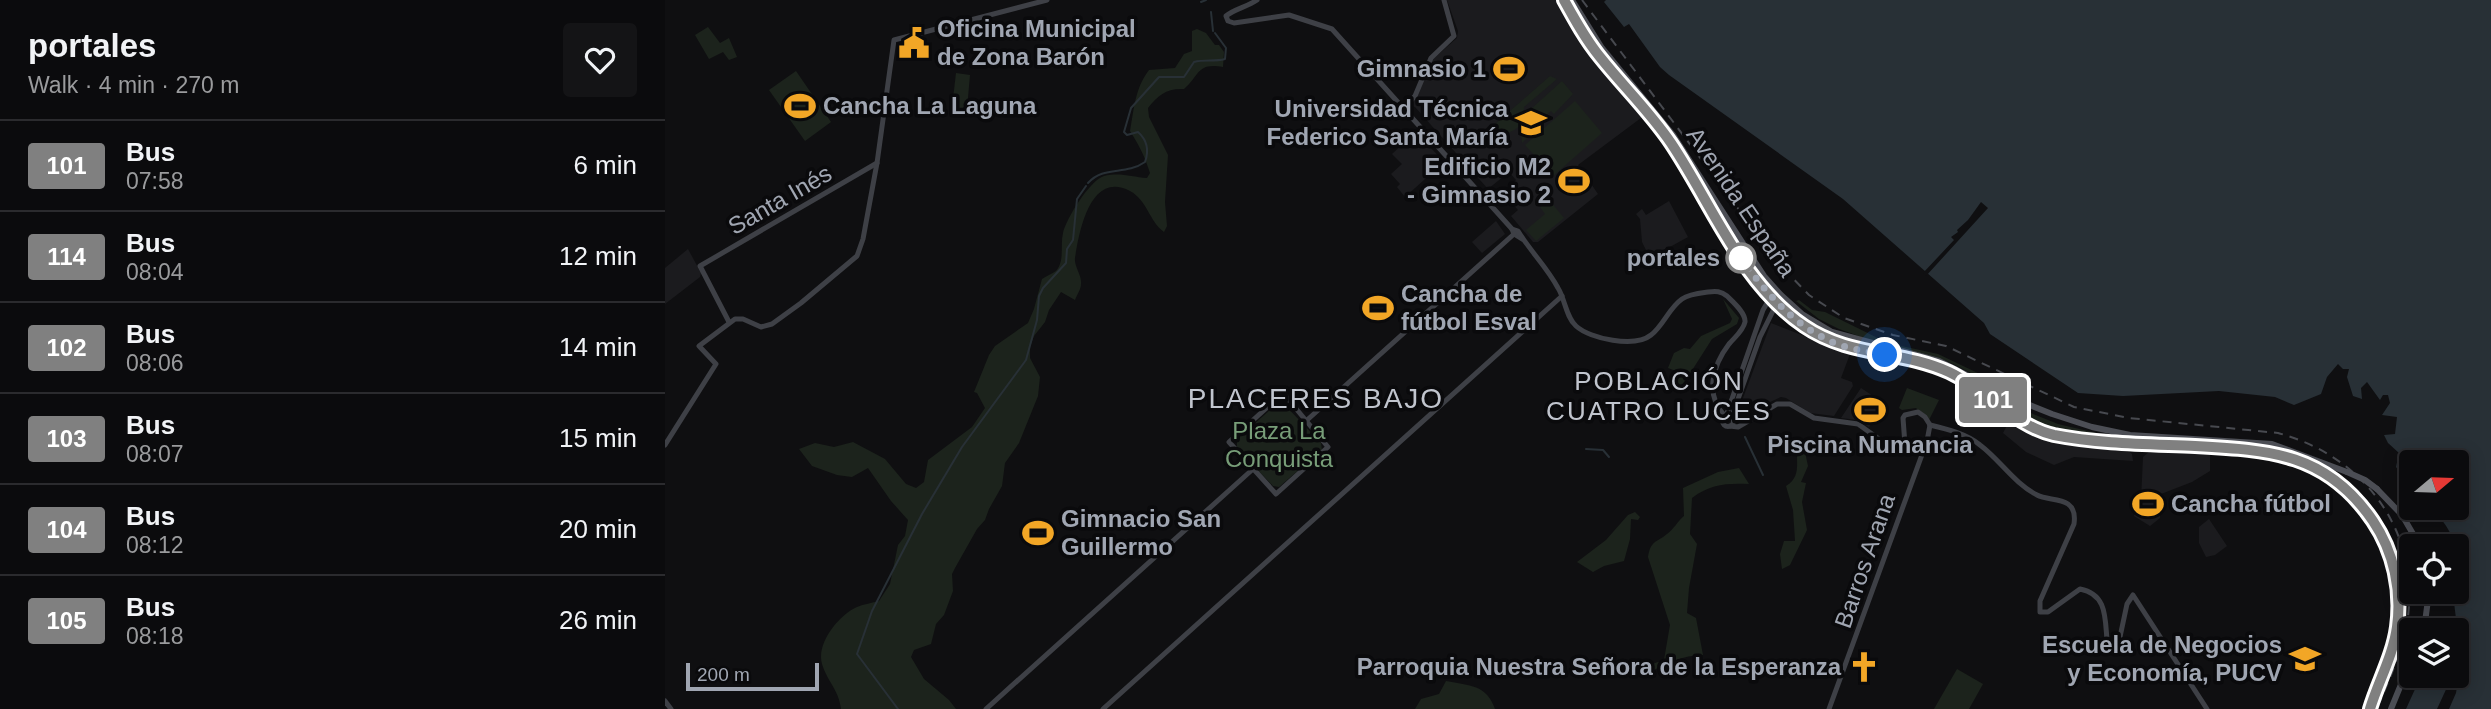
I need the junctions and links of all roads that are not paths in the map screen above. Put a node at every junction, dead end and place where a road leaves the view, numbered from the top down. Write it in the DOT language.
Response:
graph roads {
  1 [pos="1047,0"];
  2 [pos="1257,0"];
  3 [pos="1444,0"];
  4 [pos="1564,0"];
  5 [pos="1572,0"];
  6 [pos="1404,108"];
  7 [pos="877,163"];
  8 [pos="1513,232"];
  9 [pos="1781,295"];
  10 [pos="1562,296"];
  11 [pos="1770,298"];
  12 [pos="1776,304"];
  13 [pos="729,323"];
  14 [pos="1715,400"];
  15 [pos="1730,401"];
  16 [pos="1728,418"];
  17 [pos="1748,420"];
  18 [pos="1306,421"];
  19 [pos="1930,425"];
  20 [pos="1738,427"];
  21 [pos="1726,433"];
  22 [pos="665,444"];
  23 [pos="1253,469"];
  24 [pos="2413,534"];
  25 [pos="2400,688"];
  26 [pos="665,701"];
  27 [pos="671,709"];
  28 [pos="986,709"];
  29 [pos="1103,709"];
  30 [pos="1829,709"];
  31 [pos="2207,709"];
  32 [pos="2370,709"];
  33 [pos="2391,709"];
  1 -- 7 [label="street"];
  2 -- 6 [label="street"];
  3 -- 6 [label="street"];
  4 -- 11 [label="main road, Avenida España"];
  5 -- 9 [label="main road, Avenida España"];
  6 -- 8 [label="street"];
  7 -- 13 [label="street"];
  7 -- 13 [label="street, Santa Inés"];
  8 -- 10 [label="street"];
  8 -- 18 [label="street"];
  9 -- 11 [label="street"];
  9 -- 12 [label="street"];
  9 -- 24 [label="main road, Avenida España, bridge"];
  10 -- 14 [label="street"];
  10 -- 29 [label="street"];
  11 -- 12 [label="main road, Avenida España"];
  11 -- 15 [label="street"];
  12 -- 16 [label="street"];
  12 -- 32 [label="main road, Avenida España"];
  13 -- 22 [label="street"];
  14 -- 15 [label="street"];
  14 -- 16 [label="street"];
  15 -- 16 [label="street"];
  16 -- 17 [label="street"];
  16 -- 20 [label="street"];
  17 -- 19 [label="street"];
  17 -- 20 [label="street"];
  18 -- 23 [label="street"];
  18 -- 23 [label="street"];
  19 -- 30 [label="street, Barros Arana"];
  19 -- 31 [label="street"];
  20 -- 21 [label="street"];
  23 -- 28 [label="street"];
  25 -- 33 [label="main road"];
  26 -- 27 [label="street"];
}
